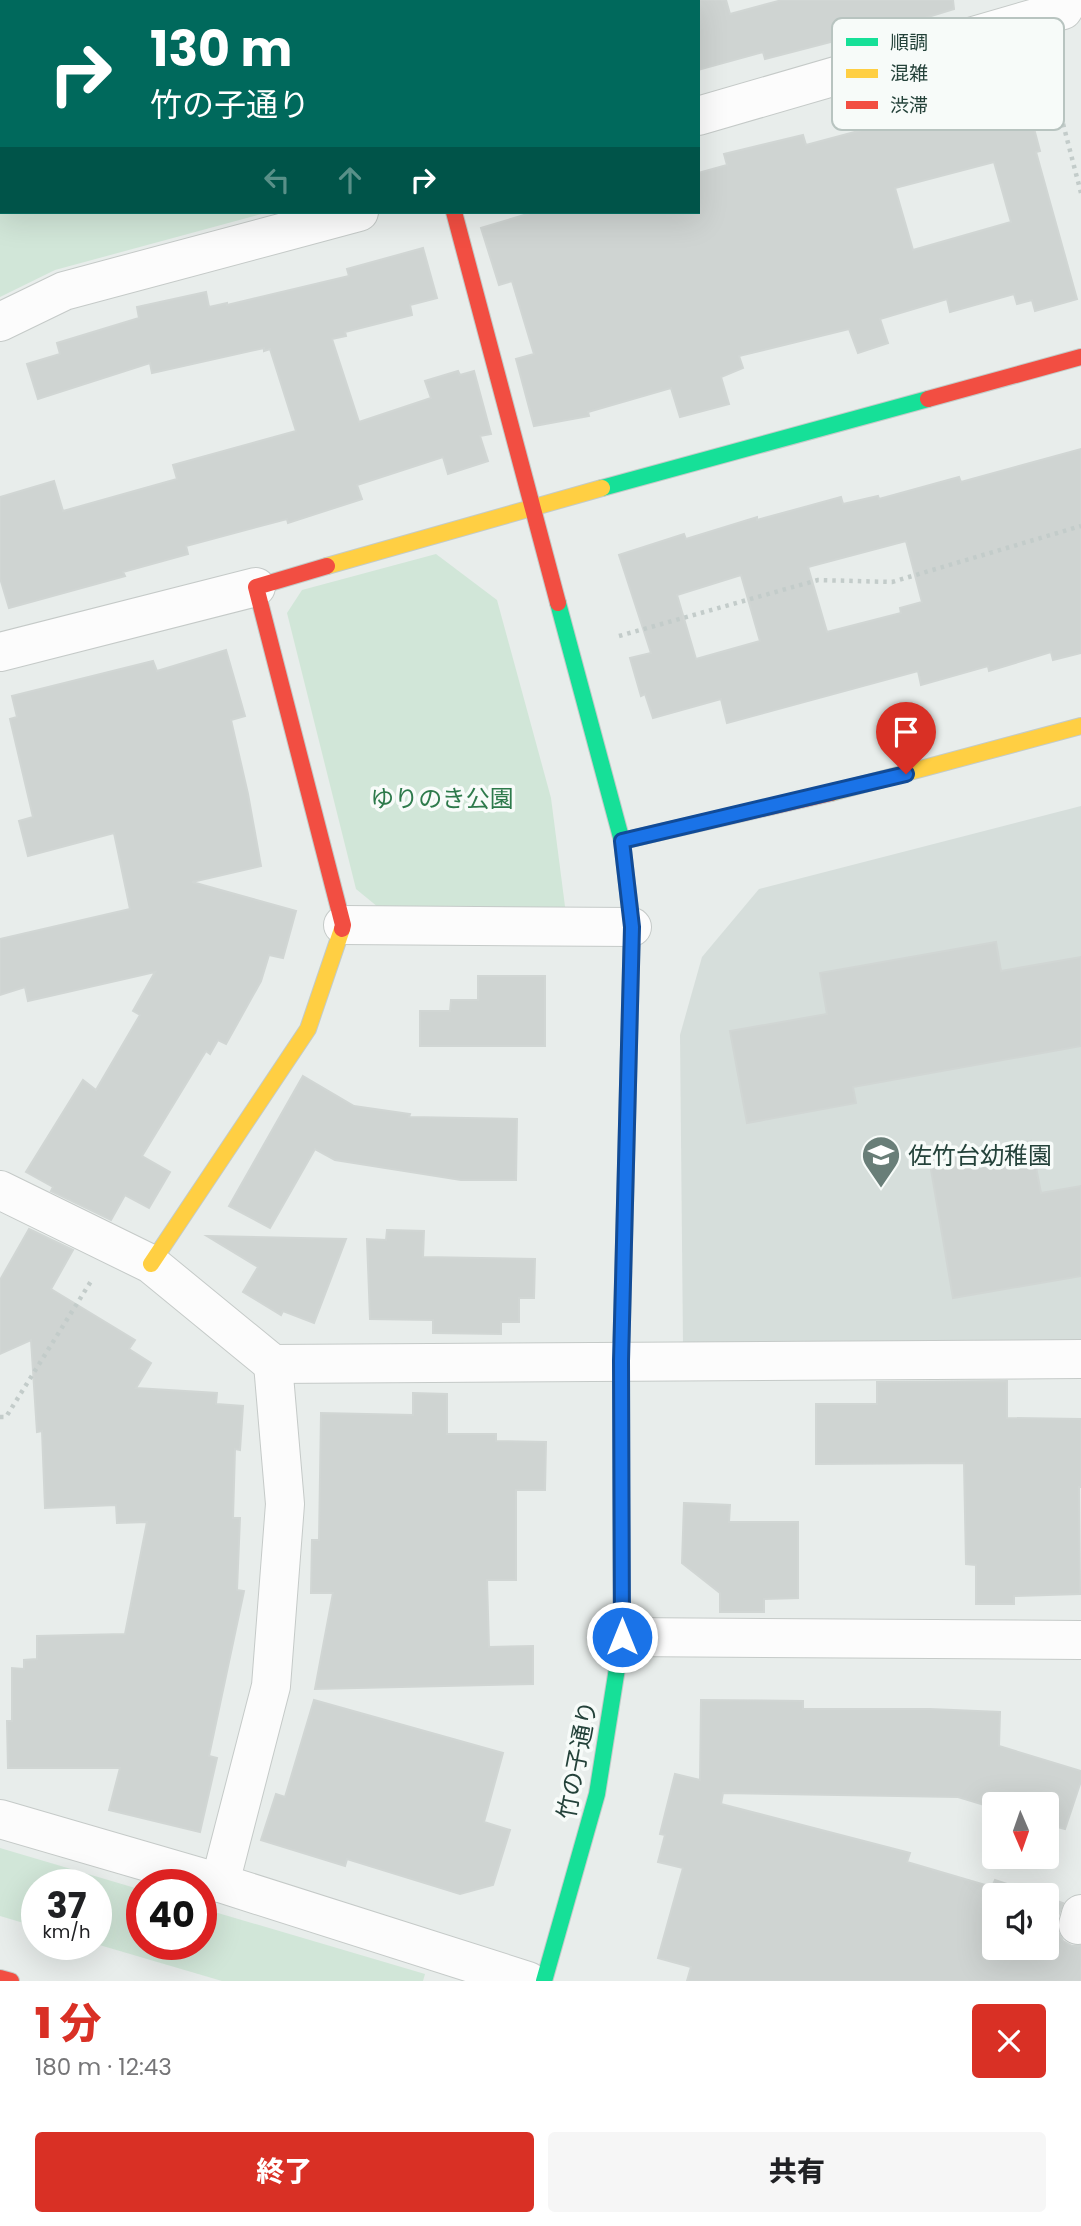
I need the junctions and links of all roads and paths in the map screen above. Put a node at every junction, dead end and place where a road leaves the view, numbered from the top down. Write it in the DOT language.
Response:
graph roads {
  1 [pos="1069,0"];
  2 [pos="1035,18"];
  3 [pos="832,77"];
  4 [pos="700,115"];
  5 [pos="1064,128"];
  6 [pos="1081,193"];
  7 [pos="352,214"];
  8 [pos="455,214"];
  9 [pos="0,322"];
  10 [pos="1081,357"];
  11 [pos="534,506"];
  12 [pos="1081,526"];
  13 [pos="256,587"];
  14 [pos="619,636"];
  15 [pos="0,652"];
  16 [pos="1081,726"];
  17 [pos="622,841"];
  18 [pos="343,925"];
  19 [pos="632,927"];
  20 [pos="0,1190"];
  21 [pos="114,1245"];
  22 [pos="151,1264"];
  23 [pos="1081,1359"];
  24 [pos="621,1361"];
  25 [pos="273,1364"];
  26 [pos="0,1417"];
  27 [pos="622,1637"];
  28 [pos="1081,1640"];
  29 [pos="0,1819"];
  30 [pos="220,1883"];
  31 [pos="0,1978"];
  32 [pos="11,1981"];
  33 [pos="528,1981"];
  34 [pos="544,1981"];
  1 -- 2 [label="street"];
  3 -- 4 [label="street"];
  5 -- 6 [label="path"];
  7 -- 9 [label="street"];
  8 -- 11 [label="street, 竹の子通り"];
  10 -- 11 [label="street"];
  11 -- 13 [label="street"];
  11 -- 17 [label="street, 竹の子通り"];
  12 -- 14 [label="path"];
  13 -- 15 [label="street"];
  13 -- 18 [label="street"];
  16 -- 17 [label="street"];
  17 -- 19 [label="street, 竹の子通り"];
  18 -- 19 [label="street"];
  18 -- 22 [label="street"];
  19 -- 24 [label="street, 竹の子通り"];
  20 -- 21 [label="street"];
  21 -- 22 [label="street"];
  21 -- 26 [label="path"];
  22 -- 25 [label="street"];
  23 -- 24 [label="street"];
  24 -- 25 [label="street"];
  24 -- 27 [label="street, 竹の子通り"];
  25 -- 30 [label="street"];
  27 -- 28 [label="street"];
  27 -- 34 [label="street, 竹の子通り"];
  29 -- 30 [label="street"];
  30 -- 33 [label="street"];
  31 -- 32 [label="street"];
}
